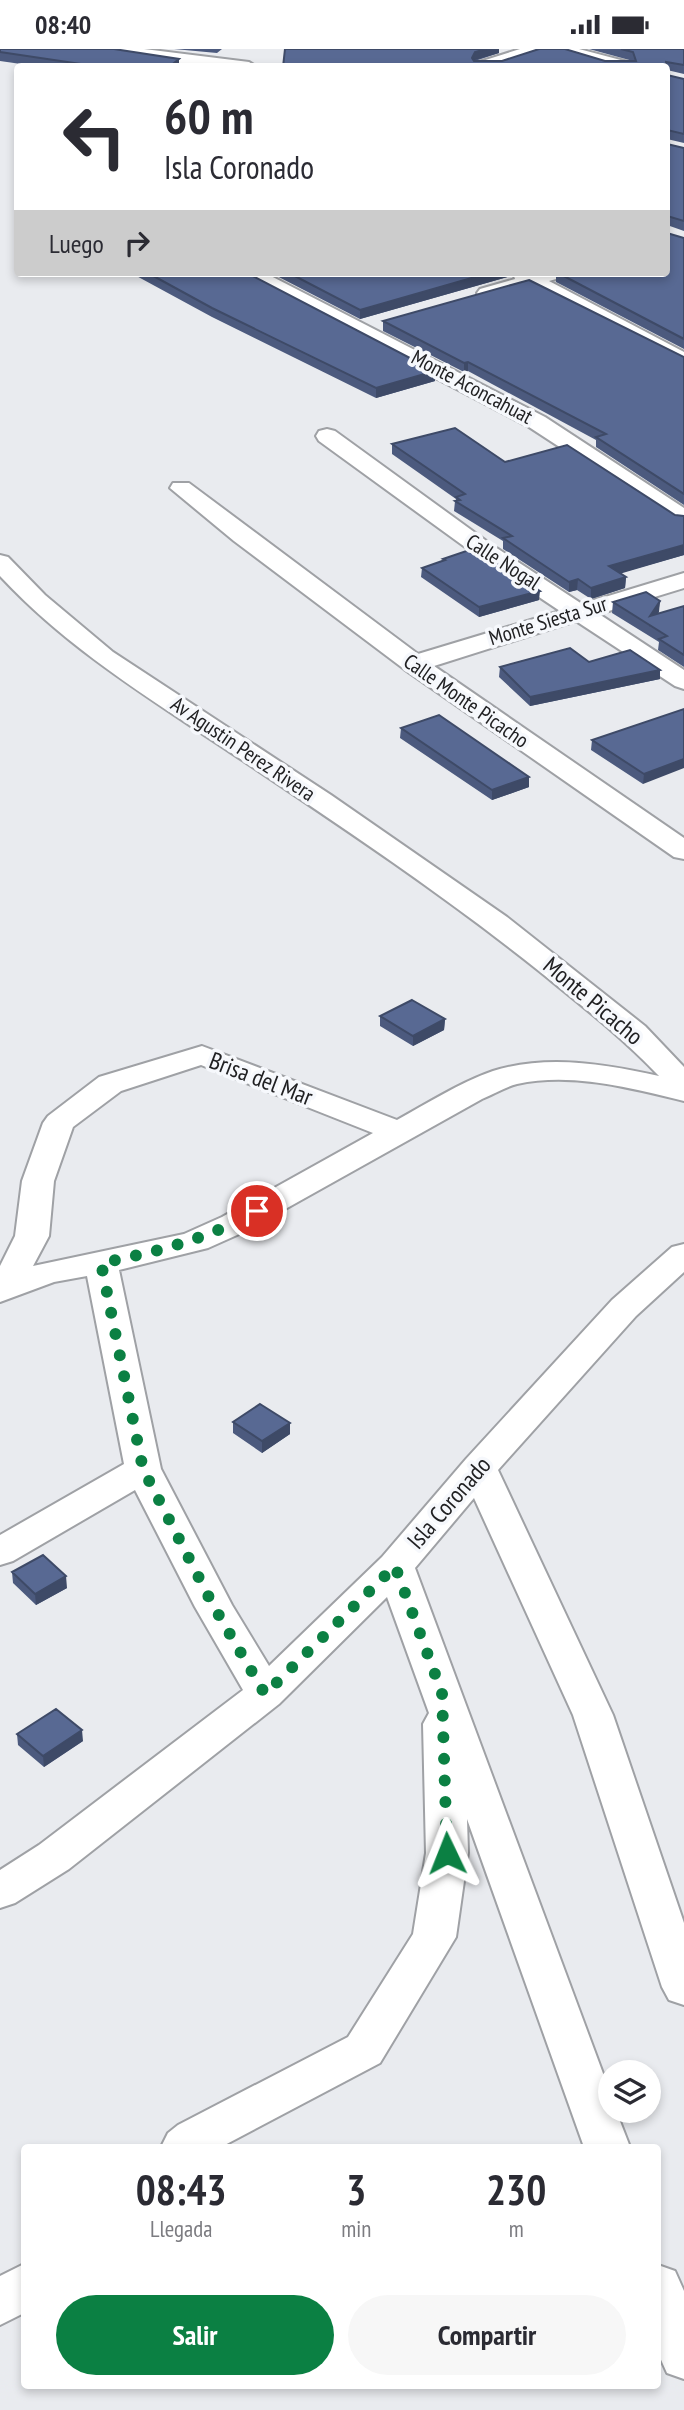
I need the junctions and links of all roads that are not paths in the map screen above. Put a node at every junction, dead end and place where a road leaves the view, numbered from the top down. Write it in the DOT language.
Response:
graph roads {
  1 [pos="111,49"];
  2 [pos="537,49"];
  3 [pos="560,49"];
  4 [pos="203,63"];
  5 [pos="494,63"];
  6 [pos="611,63"];
  7 [pos="258,277"];
  8 [pos="522,277"];
  9 [pos="527,277"];
  10 [pos="466,299"];
  11 [pos="387,321"];
  12 [pos="360,328"];
  13 [pos="684,360"];
  14 [pos="327,436"];
  15 [pos="181,488"];
  16 [pos="684,518"];
  17 [pos="0,562"];
  18 [pos="684,580"];
  19 [pos="579,611"];
  20 [pos="413,664"];
  21 [pos="684,681"];
  22 [pos="684,851"];
  23 [pos="497,923"];
  24 [pos="684,1085"];
  25 [pos="684,1092"];
  26 [pos="398,1132"];
  27 [pos="684,1254"];
  28 [pos="101,1263"];
  29 [pos="3,1289"];
  30 [pos="479,1468"];
  31 [pos="143,1469"];
  32 [pos="0,1552"];
  33 [pos="395,1566"];
  34 [pos="442,1693"];
  35 [pos="265,1694"];
  36 [pos="0,1891"];
  37 [pos="684,1987"];
  38 [pos="188,2144"];
  39 [pos="606,2144"];
  40 [pos="21,2287"];
  41 [pos="661,2294"];
  42 [pos="0,2304"];
  43 [pos="684,2357"];
  1 -- 4 [label="street"];
  2 -- 5 [label="street"];
  3 -- 6 [label="street"];
  7 -- 12 [label="street, Monte Aconcahuat"];
  8 -- 10 [label="street"];
  9 -- 13 [label="street"];
  11 -- 12 [label="street"];
  12 -- 16 [label="street, Monte Aconcahuat"];
  14 -- 19 [label="street, Calle Nogal"];
  15 -- 20 [label="street, Calle Monte Picacho"];
  17 -- 23 [label="street, Av Agustin Perez Rivera"];
  18 -- 19 [label="street, Monte Siesta Sur"];
  19 -- 20 [label="street, Monte Siesta Sur"];
  19 -- 21 [label="street, Calle Nogal"];
  20 -- 22 [label="street, Calle Monte Picacho"];
  23 -- 24 [label="street, Monte Picacho"];
  25 -- 26 [label="street, Brisa del Mar"];
  26 -- 28 [label="street, Brisa del Mar"];
  26 -- 29 [label="street, Brisa del Mar"];
  27 -- 30 [label="street, Isla Coronado"];
  28 -- 29 [label="street, Brisa del Mar"];
  28 -- 31 [label="street"];
  30 -- 33 [label="street, Isla Coronado"];
  30 -- 37 [label="street"];
  31 -- 32 [label="street"];
  31 -- 35 [label="street"];
  33 -- 34 [label="street"];
  33 -- 35 [label="street, Isla Coronado"];
  34 -- 38 [label="street"];
  34 -- 39 [label="street"];
  35 -- 36 [label="street, Isla Coronado"];
  40 -- 42 [label="street"];
  41 -- 43 [label="street"];
}
